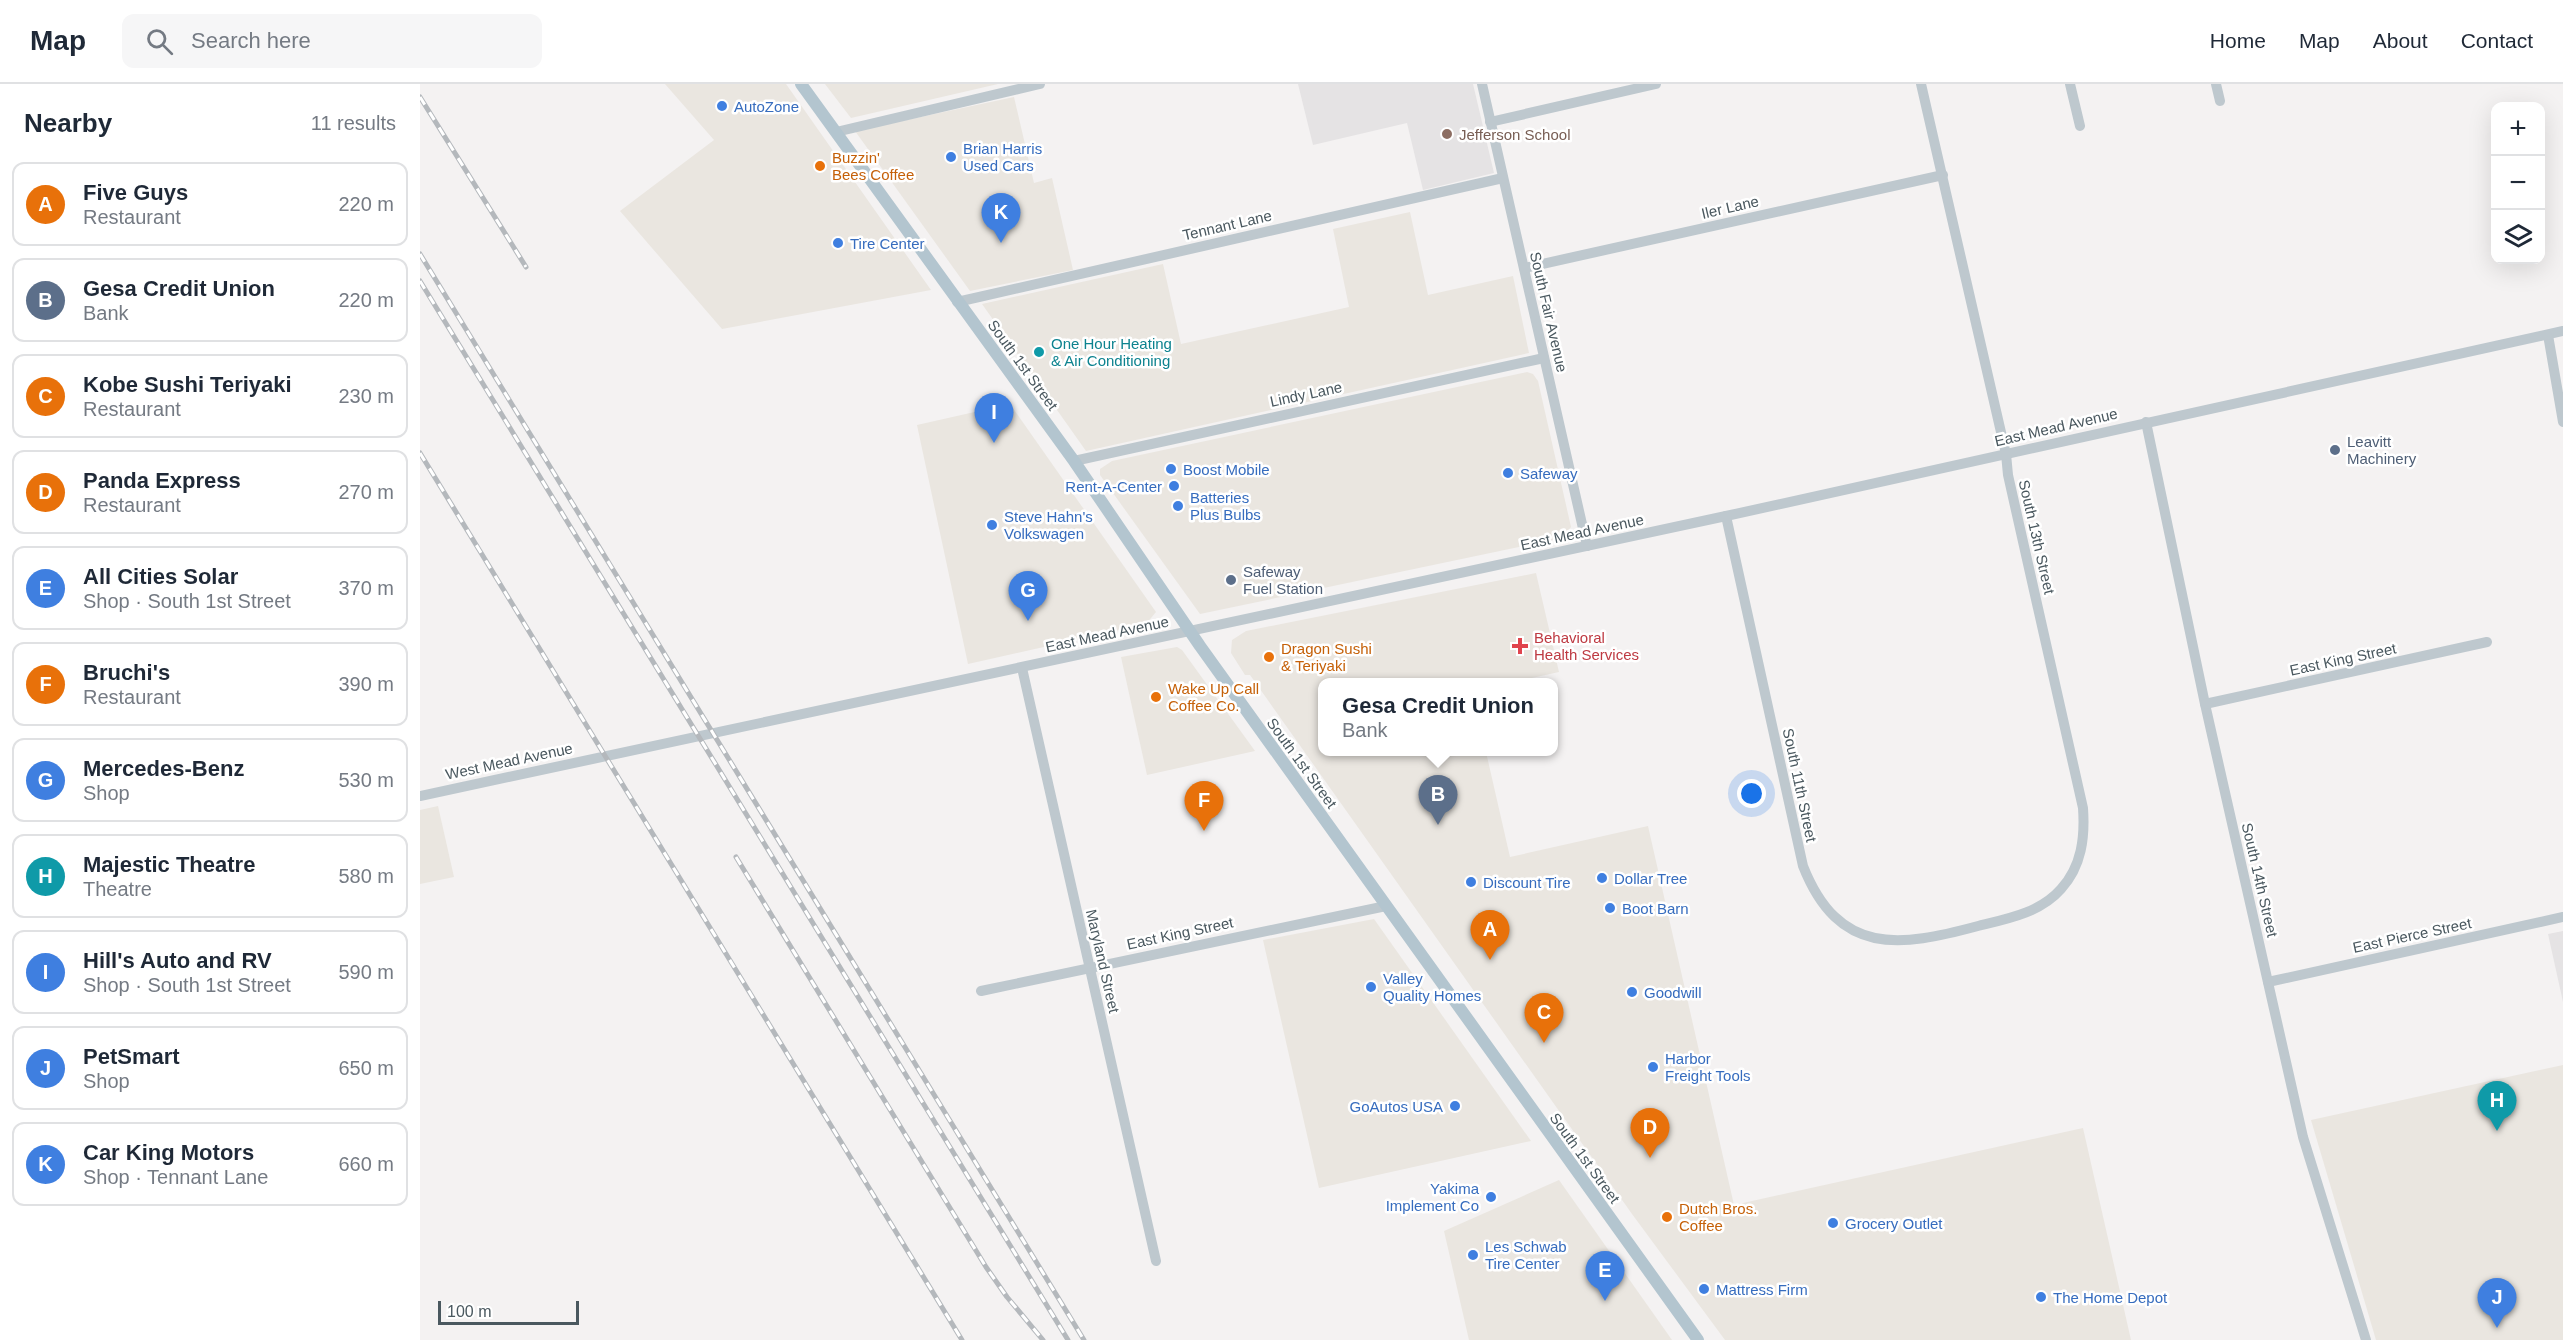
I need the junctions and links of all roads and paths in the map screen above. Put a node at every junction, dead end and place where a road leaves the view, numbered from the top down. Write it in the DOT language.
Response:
graph roads {
  1 [pos="801,84"];
  2 [pos="1040,84"];
  3 [pos="1482,84"];
  4 [pos="1656,84"];
  5 [pos="1921,84"];
  6 [pos="2070,84"];
  7 [pos="2216,84"];
  8 [pos="2220,101"];
  9 [pos="1490,122"];
  10 [pos="2080,126"];
  11 [pos="836,132"];
  12 [pos="1943,175"];
  13 [pos="1503,178"];
  14 [pos="1524,268"];
  15 [pos="957,302"];
  16 [pos="2563,331"];
  17 [pos="2548,335"];
  18 [pos="1544,358"];
  19 [pos="2146,422"];
  20 [pos="2563,422"];
  21 [pos="2006,454"];
  22 [pos="1074,461"];
  23 [pos="1726,516"];
  24 [pos="1587,546"];
  25 [pos="1190,631"];
  26 [pos="2487,642"];
  27 [pos="1022,668"];
  28 [pos="2205,704"];
  29 [pos="605,756"];
  30 [pos="420,796"];
  31 [pos="1386,906"];
  32 [pos="2563,917"];
  33 [pos="1966,930"];
  34 [pos="1089,967"];
  35 [pos="2268,982"];
  36 [pos="981,991"];
  37 [pos="1156,1261"];
  38 [pos="1698,1340"];
  39 [pos="2366,1340"];
  1 -- 11 [label="main road, South 1st Street"];
  2 -- 11 [label="street"];
  3 -- 9 [label="street, South Fair Avenue"];
  4 -- 9 [label="street"];
  5 -- 12 [label="street, South 13th Street"];
  6 -- 10 [label="street"];
  7 -- 8 [label="street"];
  9 -- 13 [label="street, South Fair Avenue"];
  11 -- 15 [label="main road, South 1st Street"];
  12 -- 14 [label="street, Iler Lane"];
  12 -- 21 [label="street, South 13th Street"];
  13 -- 14 [label="street, South Fair Avenue"];
  13 -- 15 [label="street, Tennant Lane"];
  14 -- 18 [label="street, South Fair Avenue"];
  15 -- 22 [label="main road, South 1st Street"];
  16 -- 17 [label="street, East Mead Avenue"];
  17 -- 19 [label="street, East Mead Avenue"];
  17 -- 20 [label="street"];
  18 -- 22 [label="street, Lindy Lane"];
  18 -- 24 [label="street, South Fair Avenue"];
  19 -- 21 [label="street, East Mead Avenue"];
  19 -- 28 [label="street, South 14th Street"];
  21 -- 23 [label="street, East Mead Avenue"];
  21 -- 33 [label="street, South 13th Street"];
  22 -- 25 [label="main road, South 1st Street"];
  23 -- 24 [label="street, East Mead Avenue"];
  23 -- 33 [label="street, South 11th Street"];
  24 -- 25 [label="street, East Mead Avenue"];
  25 -- 27 [label="street, East Mead Avenue"];
  25 -- 31 [label="main road, South 1st Street"];
  26 -- 28 [label="street, East King Street"];
  27 -- 29 [label="street, East Mead Avenue"];
  27 -- 34 [label="street, Maryland Street"];
  28 -- 35 [label="street, South 14th Street"];
  29 -- 30 [label="street, West Mead Avenue"];
  31 -- 34 [label="street, East King Street"];
  31 -- 38 [label="main road, South 1st Street"];
  32 -- 35 [label="street, East Pierce Street"];
  34 -- 36 [label="street, East King Street"];
  34 -- 37 [label="street, Maryland Street"];
  35 -- 39 [label="street, South 14th Street"];
}
